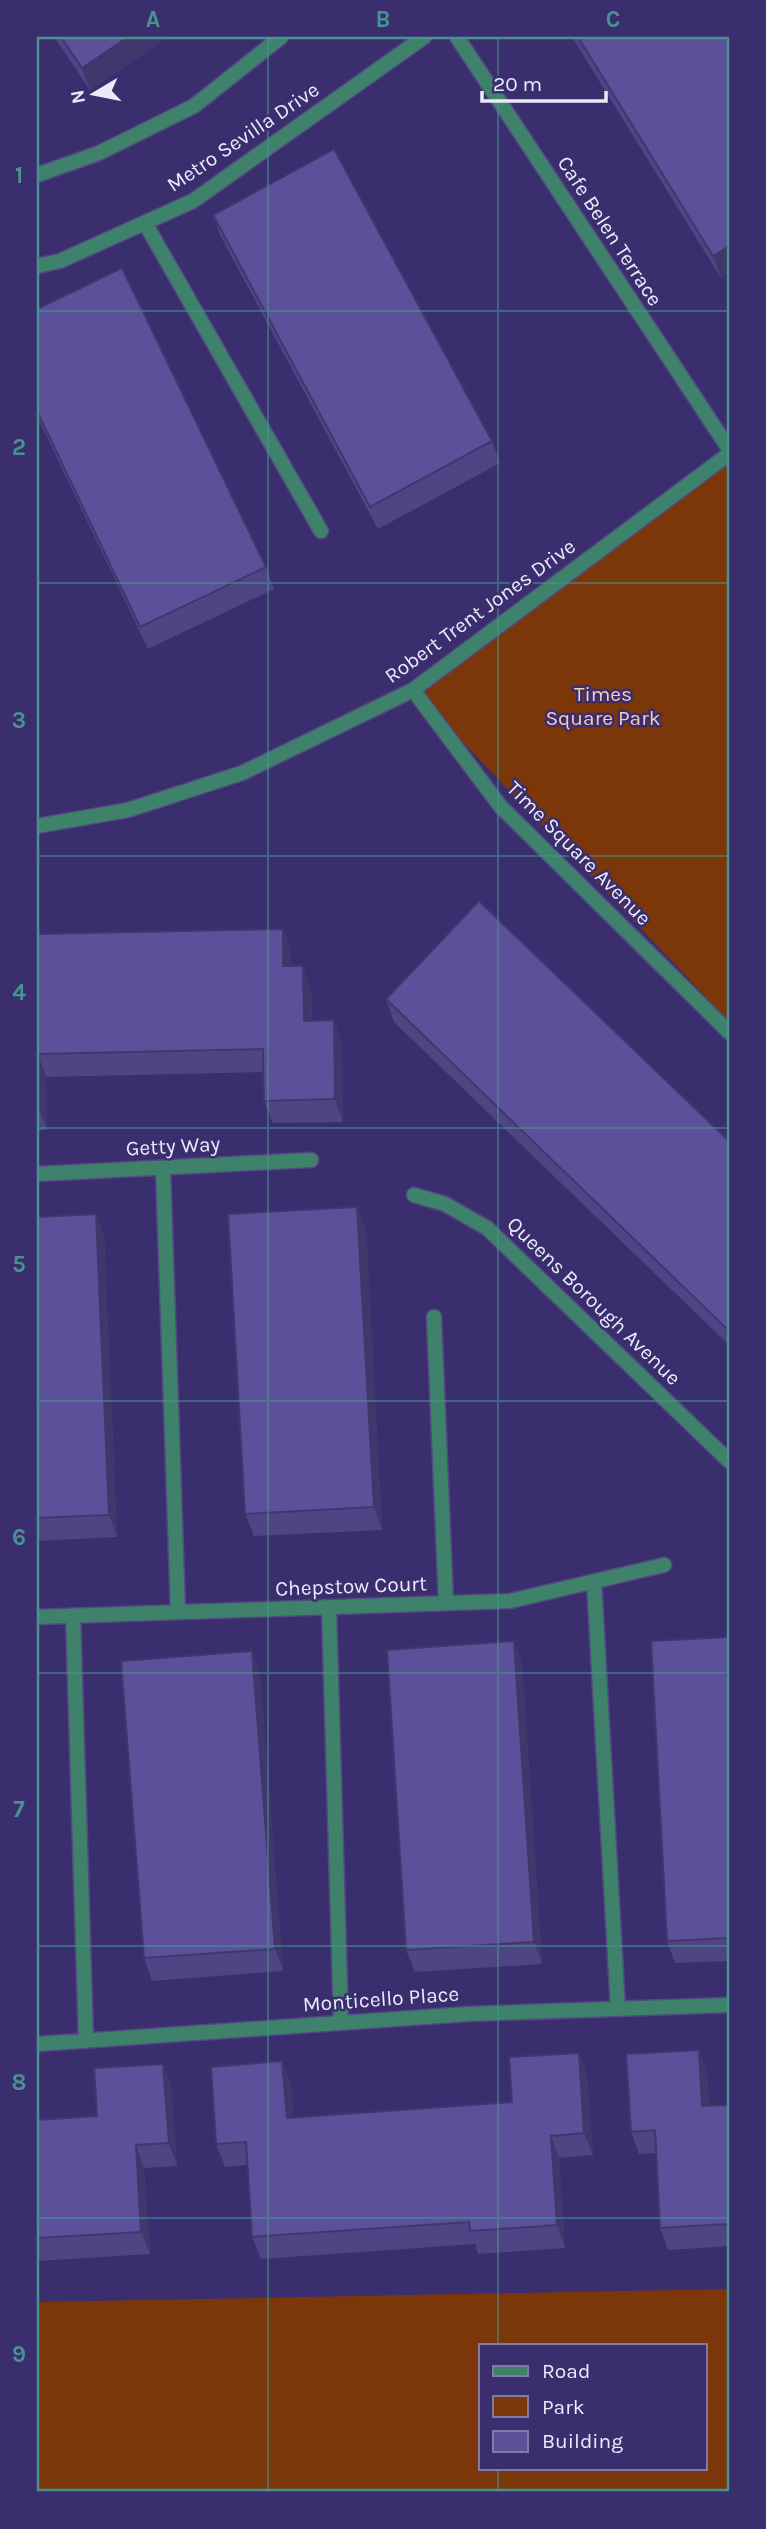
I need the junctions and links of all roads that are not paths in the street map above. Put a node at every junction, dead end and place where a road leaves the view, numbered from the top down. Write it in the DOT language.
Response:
graph roads {
  1 [pos="281,37"];
  2 [pos="424,37"];
  3 [pos="457,37"];
  4 [pos="37,175"];
  5 [pos="145,223"];
  6 [pos="37,265"];
  7 [pos="729,449"];
  8 [pos="729,454"];
  9 [pos="321,531"];
  10 [pos="413,690"];
  11 [pos="37,826"];
  12 [pos="729,1032"];
  13 [pos="310,1160"];
  14 [pos="163,1168"];
  15 [pos="37,1174"];
  16 [pos="414,1195"];
  17 [pos="434,1317"];
  18 [pos="729,1461"];
  19 [pos="664,1565"];
  20 [pos="594,1581"];
  21 [pos="446,1603"];
  22 [pos="329,1608"];
  23 [pos="178,1612"];
  24 [pos="73,1615"];
  25 [pos="37,1617"];
  26 [pos="729,2005"];
  27 [pos="618,2009"];
  28 [pos="341,2023"];
  29 [pos="86,2040"];
  30 [pos="37,2044"];
  1 -- 4 [label="street"];
  2 -- 5 [label="street, Metro Sevilla Drive"];
  3 -- 7 [label="street, Cafe Belen Terrace"];
  5 -- 6 [label="street, Metro Sevilla Drive"];
  5 -- 9 [label="street"];
  8 -- 10 [label="street, Robert Trent Jones Drive"];
  10 -- 11 [label="street, Robert Trent Jones Drive"];
  10 -- 12 [label="street, Time Square Avenue"];
  13 -- 14 [label="street, Getty Way"];
  14 -- 15 [label="street, Getty Way"];
  14 -- 23 [label="street"];
  16 -- 18 [label="street, Queens Borough Avenue"];
  17 -- 21 [label="street"];
  19 -- 20 [label="street, Chepstow Court"];
  20 -- 21 [label="street, Chepstow Court"];
  20 -- 27 [label="street"];
  21 -- 22 [label="street, Chepstow Court"];
  22 -- 23 [label="street, Chepstow Court"];
  22 -- 28 [label="street"];
  23 -- 24 [label="street, Chepstow Court"];
  24 -- 25 [label="street, Chepstow Court"];
  24 -- 29 [label="street"];
  26 -- 27 [label="street, Monticello Place"];
  27 -- 28 [label="street, Monticello Place"];
  28 -- 29 [label="street, Monticello Place"];
  29 -- 30 [label="street, Monticello Place"];
}
